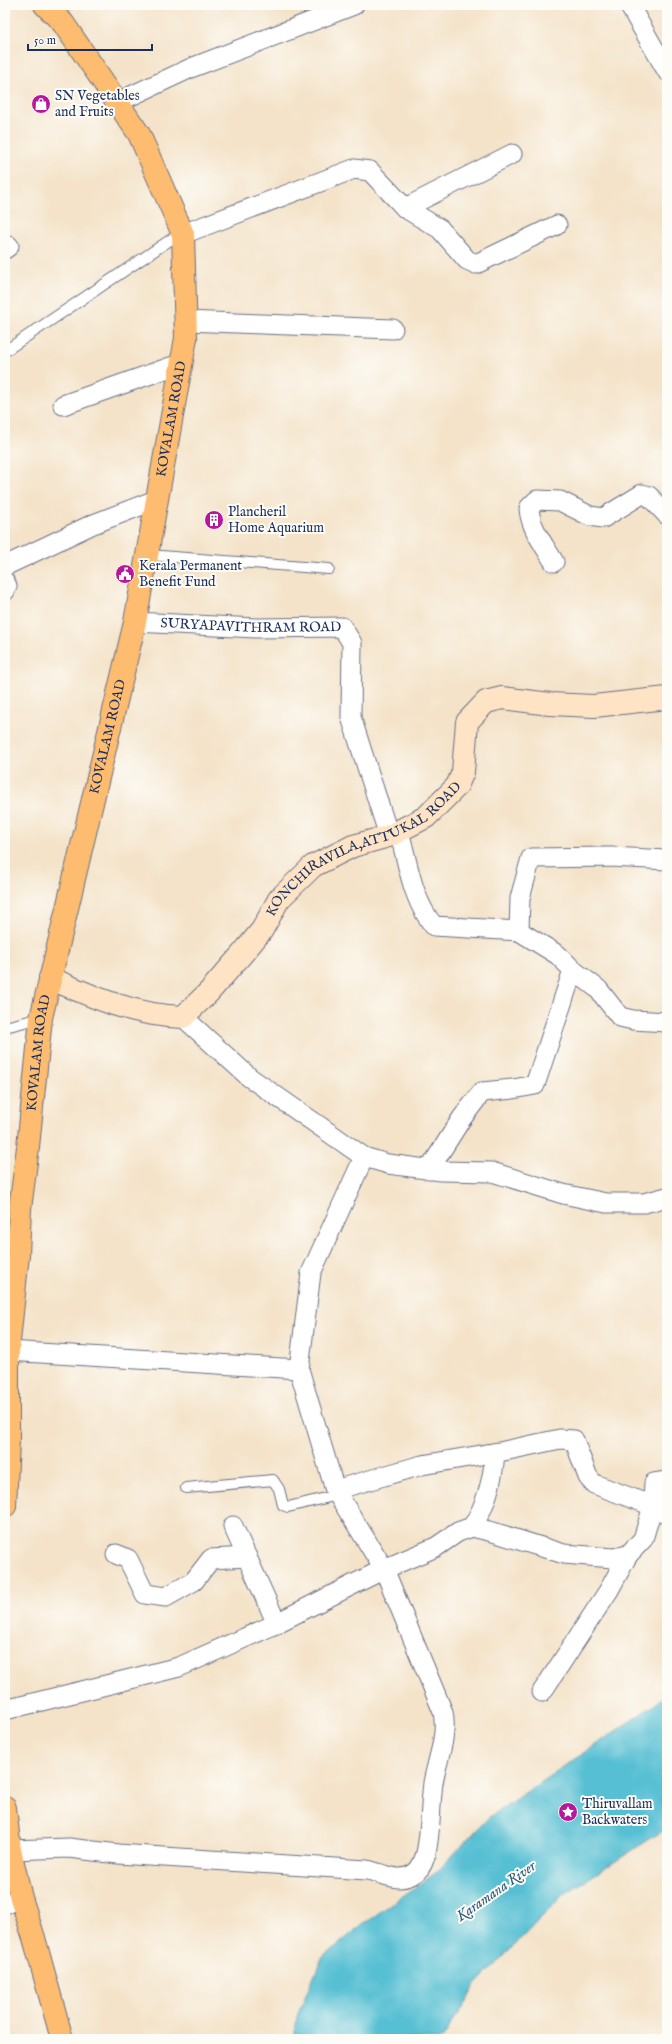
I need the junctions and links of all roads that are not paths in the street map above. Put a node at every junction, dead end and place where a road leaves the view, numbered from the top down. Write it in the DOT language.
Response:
graph roads {
  1 [pos="45,5"];
  2 [pos="354,5"];
  3 [pos="629,5"];
  4 [pos="667,71"];
  5 [pos="118,102"];
  6 [pos="512,154"];
  7 [pos="405,208"];
  8 [pos="557,225"];
  9 [pos="183,233"];
  10 [pos="186,321"];
  11 [pos="393,329"];
  12 [pos="5,351"];
  13 [pos="182,363"];
  14 [pos="63,405"];
  15 [pos="158,499"];
  16 [pos="667,515"];
  17 [pos="148,555"];
  18 [pos="554,562"];
  19 [pos="5,566"];
  20 [pos="329,569"];
  21 [pos="5,582"];
  22 [pos="5,591"];
  23 [pos="134,622"];
  24 [pos="667,698"];
  25 [pos="394,834"];
  26 [pos="667,860"];
  27 [pos="519,931"];
  28 [pos="573,970"];
  29 [pos="50,978"];
  30 [pos="665,1016"];
  31 [pos="183,1017"];
  32 [pos="41,1018"];
  33 [pos="5,1027"];
  34 [pos="364,1157"];
  35 [pos="429,1170"];
  36 [pos="667,1197"];
  37 [pos="11,1255"];
  38 [pos="8,1351"];
  39 [pos="299,1369"];
  40 [pos="6,1441"];
  41 [pos="494,1453"];
  42 [pos="667,1481"];
  43 [pos="186,1488"];
  44 [pos="337,1493"];
  45 [pos="5,1506"];
  46 [pos="660,1510"];
  47 [pos="233,1526"];
  48 [pos="472,1527"];
  49 [pos="116,1554"];
  50 [pos="628,1556"];
  51 [pos="247,1557"];
  52 [pos="384,1569"];
  53 [pos="277,1624"];
  54 [pos="542,1692"];
  55 [pos="5,1710"];
  56 [pos="5,1808"];
  57 [pos="10,1850"];
  58 [pos="13,1901"];
  59 [pos="62,2039"];
  1 -- 5 [label="main road, KOVALAM ROAD"];
  2 -- 5 [label="street"];
  3 -- 4 [label="street"];
  5 -- 9 [label="main road, KOVALAM ROAD"];
  6 -- 7 [label="street"];
  7 -- 8 [label="street"];
  7 -- 9 [label="street"];
  9 -- 10 [label="main road, KOVALAM ROAD"];
  9 -- 12 [label="lane"];
  10 -- 11 [label="street"];
  10 -- 13 [label="main road, KOVALAM ROAD"];
  13 -- 14 [label="street"];
  13 -- 15 [label="main road, KOVALAM ROAD"];
  15 -- 17 [label="main road, KOVALAM ROAD"];
  15 -- 19 [label="street"];
  16 -- 18 [label="street"];
  17 -- 20 [label="lane"];
  17 -- 23 [label="main road, KOVALAM ROAD"];
  21 -- 22 [label="street"];
  23 -- 25 [label="street, SURYAPAVITHRAM ROAD"];
  23 -- 29 [label="main road, KOVALAM ROAD"];
  24 -- 25 [label="main road, KONCHIRAVILA,ATTUKAL ROAD"];
  25 -- 27 [label="street"];
  25 -- 31 [label="main road, KONCHIRAVILA,ATTUKAL ROAD"];
  26 -- 27 [label="street"];
  27 -- 28 [label="street"];
  28 -- 30 [label="street"];
  28 -- 35 [label="street"];
  29 -- 31 [label="main road"];
  29 -- 32 [label="main road, KOVALAM ROAD"];
  31 -- 34 [label="street"];
  32 -- 33 [label="lane"];
  32 -- 37 [label="main road, KOVALAM ROAD"];
  34 -- 35 [label="street"];
  34 -- 39 [label="street"];
  35 -- 36 [label="street"];
  37 -- 38 [label="main road, KOVALAM ROAD"];
  38 -- 39 [label="street"];
  38 -- 40 [label="main road, KOVALAM ROAD"];
  39 -- 44 [label="street"];
  40 -- 45 [label="main road, KOVALAM ROAD"];
  41 -- 44 [label="street"];
  41 -- 46 [label="street"];
  41 -- 48 [label="street"];
  42 -- 46 [label="street"];
  43 -- 44 [label="lane"];
  44 -- 52 [label="street"];
  46 -- 50 [label="street"];
  47 -- 51 [label="street"];
  48 -- 50 [label="street"];
  48 -- 52 [label="street"];
  49 -- 51 [label="street"];
  50 -- 54 [label="street"];
  51 -- 53 [label="street"];
  52 -- 53 [label="street"];
  52 -- 57 [label="street"];
  53 -- 55 [label="street"];
  56 -- 57 [label="main road"];
  57 -- 58 [label="main road"];
  58 -- 59 [label="main road"];
}
